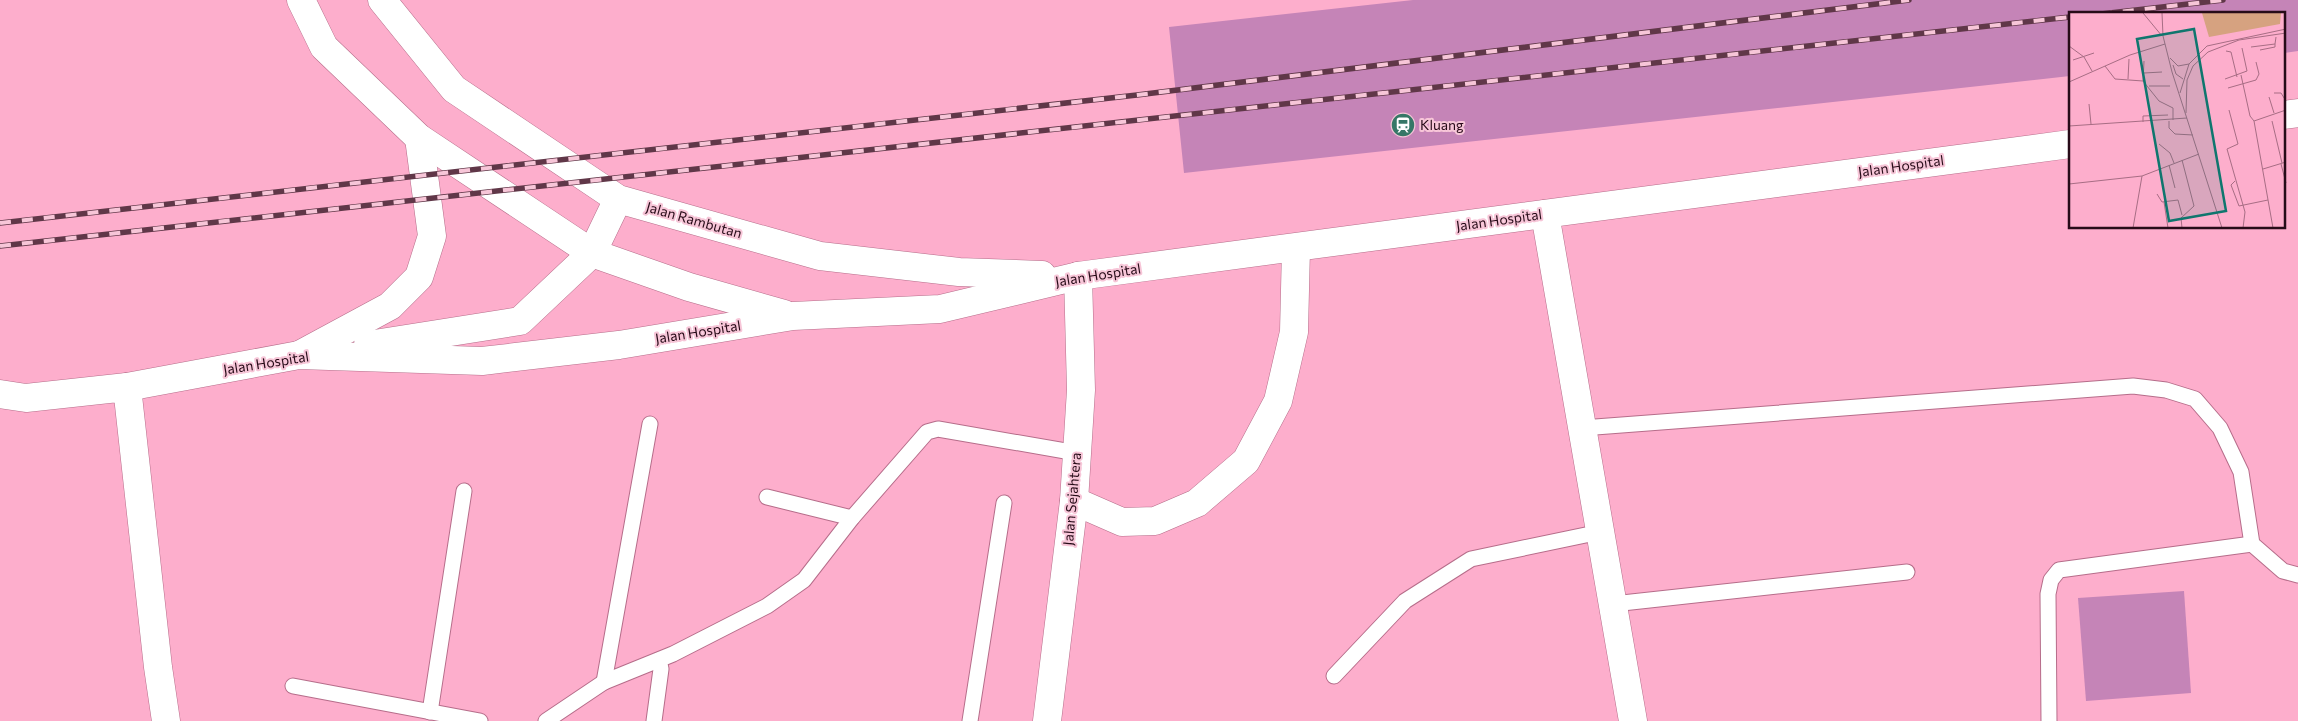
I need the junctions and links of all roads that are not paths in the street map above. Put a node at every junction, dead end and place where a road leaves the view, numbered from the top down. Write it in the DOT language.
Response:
graph roads {
  1 [pos="301,0"];
  2 [pos="382,0"];
  3 [pos="419,138"];
  4 [pos="2069,144"];
  5 [pos="618,199"];
  6 [pos="1545,214"];
  7 [pos="1296,248"];
  8 [pos="592,253"];
  9 [pos="1078,276"];
  10 [pos="793,316"];
  11 [pos="299,355"];
  12 [pos="127,387"];
  13 [pos="13,396"];
  14 [pos="0,411"];
  15 [pos="650,424"];
  16 [pos="1582,428"];
  17 [pos="1077,453"];
  18 [pos="464,491"];
  19 [pos="767,498"];
  20 [pos="1074,501"];
  21 [pos="1004,503"];
  22 [pos="852,518"];
  23 [pos="1600,532"];
  24 [pos="2252,544"];
  25 [pos="1907,572"];
  26 [pos="2298,575"];
  27 [pos="1612,604"];
  28 [pos="659,660"];
  29 [pos="1334,676"];
  30 [pos="604,682"];
  31 [pos="293,686"];
  32 [pos="430,712"];
  33 [pos="166,721"];
  34 [pos="480,721"];
  35 [pos="546,721"];
  36 [pos="654,721"];
  37 [pos="970,721"];
  38 [pos="1046,721"];
  39 [pos="1633,721"];
  40 [pos="2049,721"];
  1 -- 3 [label="street"];
  2 -- 5 [label="street, Jalan Rambutan"];
  3 -- 8 [label="street"];
  3 -- 11 [label="street"];
  4 -- 6 [label="street, Jalan Hospital"];
  5 -- 8 [label="street"];
  5 -- 9 [label="street, Jalan Rambutan"];
  6 -- 7 [label="street, Jalan Hospital"];
  6 -- 16 [label="street"];
  7 -- 9 [label="street, Jalan Hospital"];
  7 -- 20 [label="street"];
  8 -- 10 [label="street"];
  8 -- 11 [label="street"];
  9 -- 10 [label="street, Jalan Hospital"];
  9 -- 17 [label="street, Jalan Sejahtera"];
  10 -- 11 [label="street, Jalan Hospital"];
  11 -- 12 [label="street, Jalan Hospital"];
  12 -- 13 [label="street, Jalan Hospital"];
  12 -- 33 [label="street"];
  13 -- 14 [label="street"];
  15 -- 30 [label="lane"];
  16 -- 23 [label="street"];
  16 -- 24 [label="lane"];
  17 -- 20 [label="street, Jalan Sejahtera"];
  17 -- 22 [label="lane"];
  18 -- 32 [label="lane"];
  19 -- 22 [label="lane"];
  20 -- 38 [label="street, Jalan Sejahtera"];
  21 -- 37 [label="lane"];
  22 -- 28 [label="lane"];
  23 -- 27 [label="street"];
  23 -- 29 [label="lane"];
  24 -- 26 [label="lane"];
  24 -- 40 [label="lane"];
  25 -- 27 [label="lane"];
  27 -- 39 [label="street"];
  28 -- 30 [label="lane"];
  28 -- 36 [label="lane"];
  30 -- 35 [label="lane"];
  31 -- 32 [label="lane"];
  32 -- 34 [label="lane"];
}
